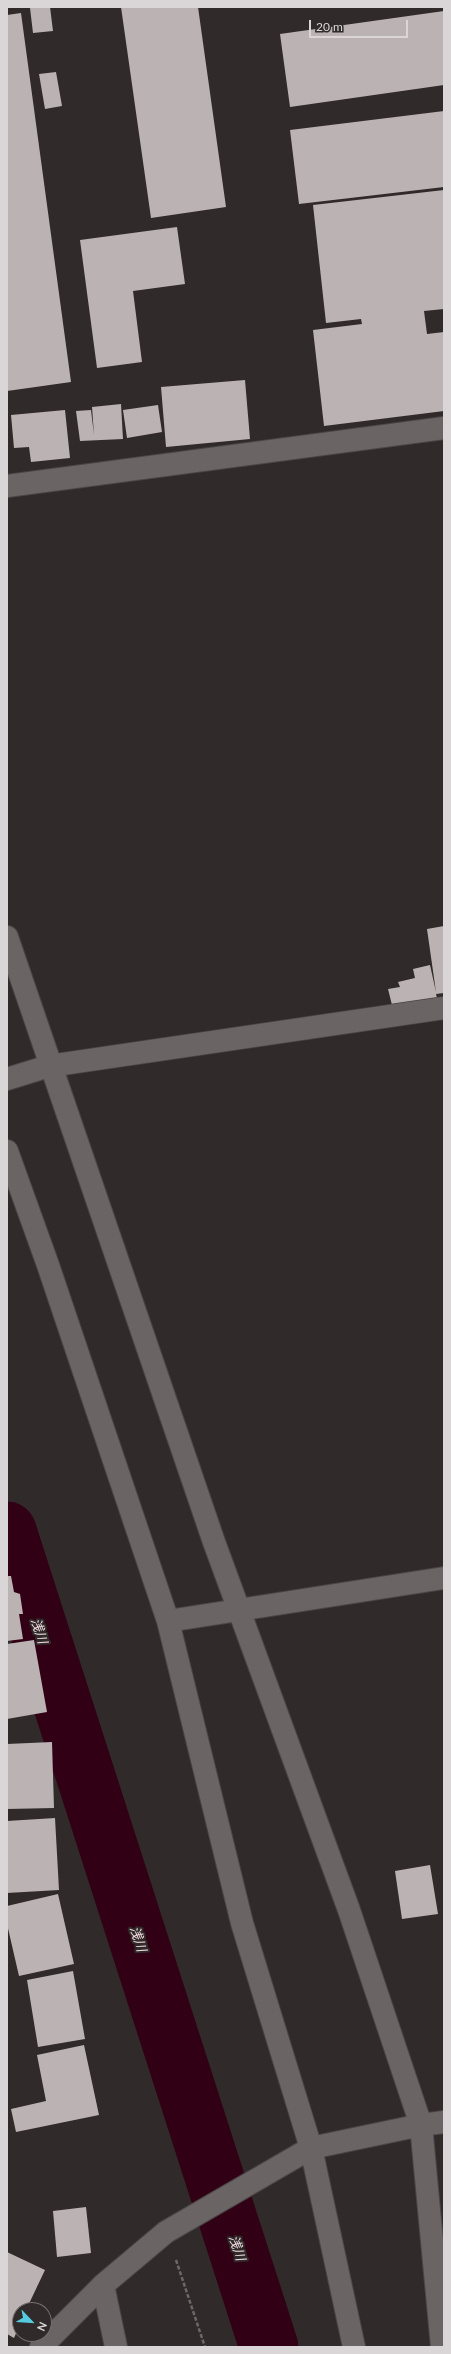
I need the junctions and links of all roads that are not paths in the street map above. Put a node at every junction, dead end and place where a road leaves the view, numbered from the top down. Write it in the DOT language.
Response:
graph roads {
  1 [pos="444,428"];
  2 [pos="7,486"];
  3 [pos="7,937"];
  4 [pos="444,1008"];
  5 [pos="49,1066"];
  6 [pos="7,1078"];
  7 [pos="7,1151"];
  8 [pos="444,1578"];
  9 [pos="240,1611"];
  10 [pos="168,1621"];
  11 [pos="444,2122"];
  12 [pos="421,2125"];
  13 [pos="311,2148"];
  14 [pos="103,2285"];
  15 [pos="41,2347"];
  16 [pos="116,2347"];
  17 [pos="354,2347"];
  18 [pos="442,2347"];
  1 -- 2 [label="street"];
  3 -- 5 [label="street"];
  4 -- 5 [label="street"];
  5 -- 6 [label="street"];
  5 -- 9 [label="street"];
  7 -- 10 [label="street"];
  8 -- 9 [label="street"];
  9 -- 10 [label="street"];
  9 -- 12 [label="street"];
  10 -- 13 [label="street"];
  11 -- 12 [label="street"];
  12 -- 13 [label="street"];
  12 -- 18 [label="street"];
  13 -- 14 [label="street"];
  13 -- 17 [label="street"];
  14 -- 15 [label="street"];
  14 -- 16 [label="street"];
}
